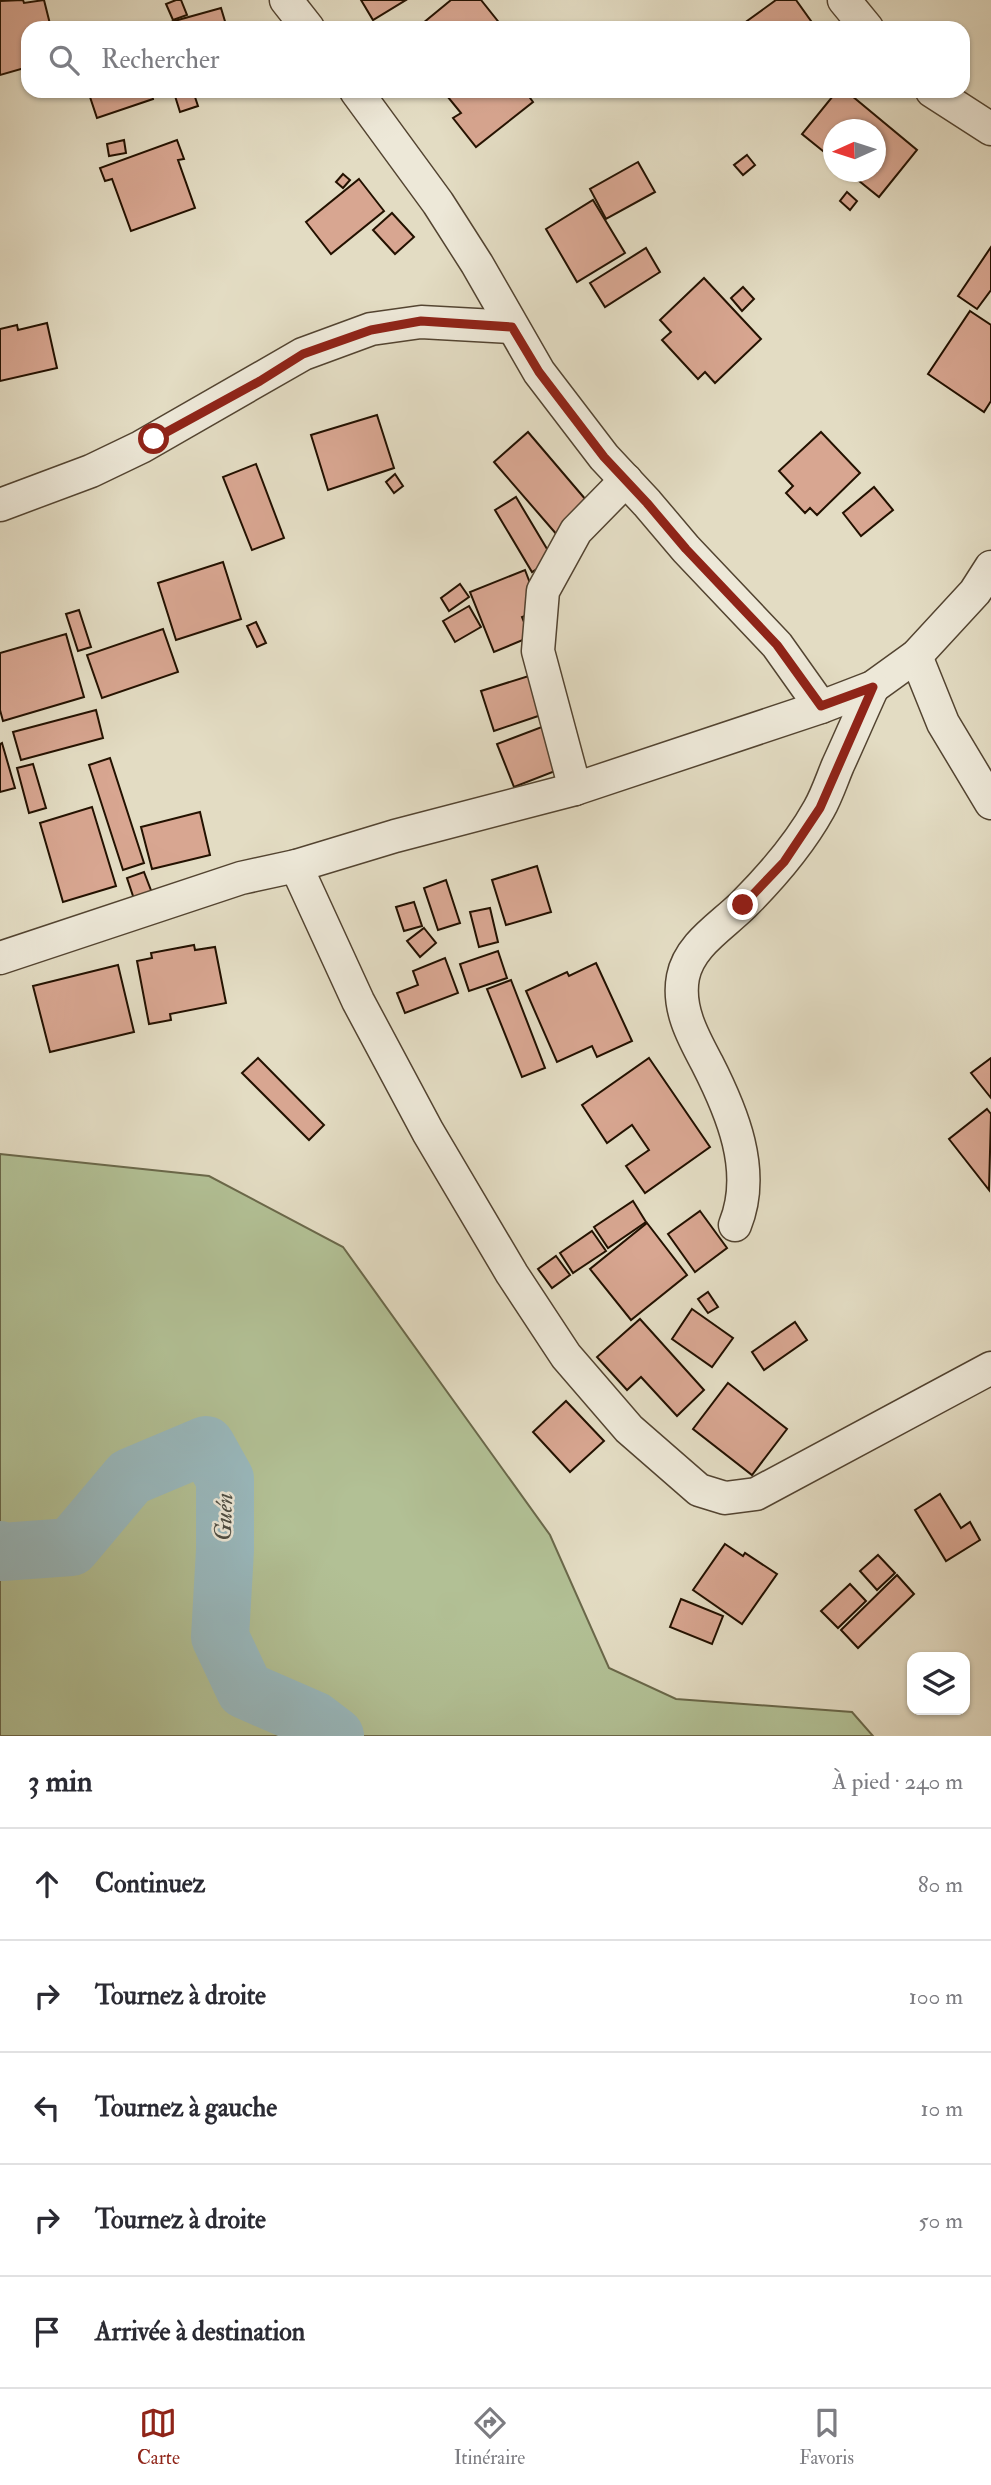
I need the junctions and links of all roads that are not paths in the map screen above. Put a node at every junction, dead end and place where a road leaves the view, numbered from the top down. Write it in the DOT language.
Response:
graph roads {
  1 [pos="286,0"];
  2 [pos="844,0"];
  3 [pos="302,21"];
  4 [pos="861,21"];
  5 [pos="361,98"];
  6 [pos="943,98"];
  7 [pos="991,129"];
  8 [pos="512,327"];
  9 [pos="626,480"];
  10 [pos="0,505"];
  11 [pos="991,567"];
  12 [pos="916,656"];
  13 [pos="873,687"];
  14 [pos="821,706"];
  15 [pos="575,789"];
  16 [pos="991,803"];
  17 [pos="296,866"];
  18 [pos="0,958"];
  19 [pos="735,1225"];
  20 [pos="991,1368"];
  1 -- 3 [label="street"];
  2 -- 4 [label="street"];
  5 -- 8 [label="street"];
  6 -- 7 [label="street"];
  8 -- 9 [label="street"];
  8 -- 10 [label="street"];
  9 -- 14 [label="street"];
  9 -- 15 [label="street"];
  11 -- 12 [label="street"];
  12 -- 13 [label="street"];
  12 -- 16 [label="street"];
  13 -- 14 [label="street"];
  13 -- 19 [label="street"];
  14 -- 15 [label="street"];
  15 -- 17 [label="street"];
  17 -- 18 [label="street"];
  17 -- 20 [label="street"];
}
